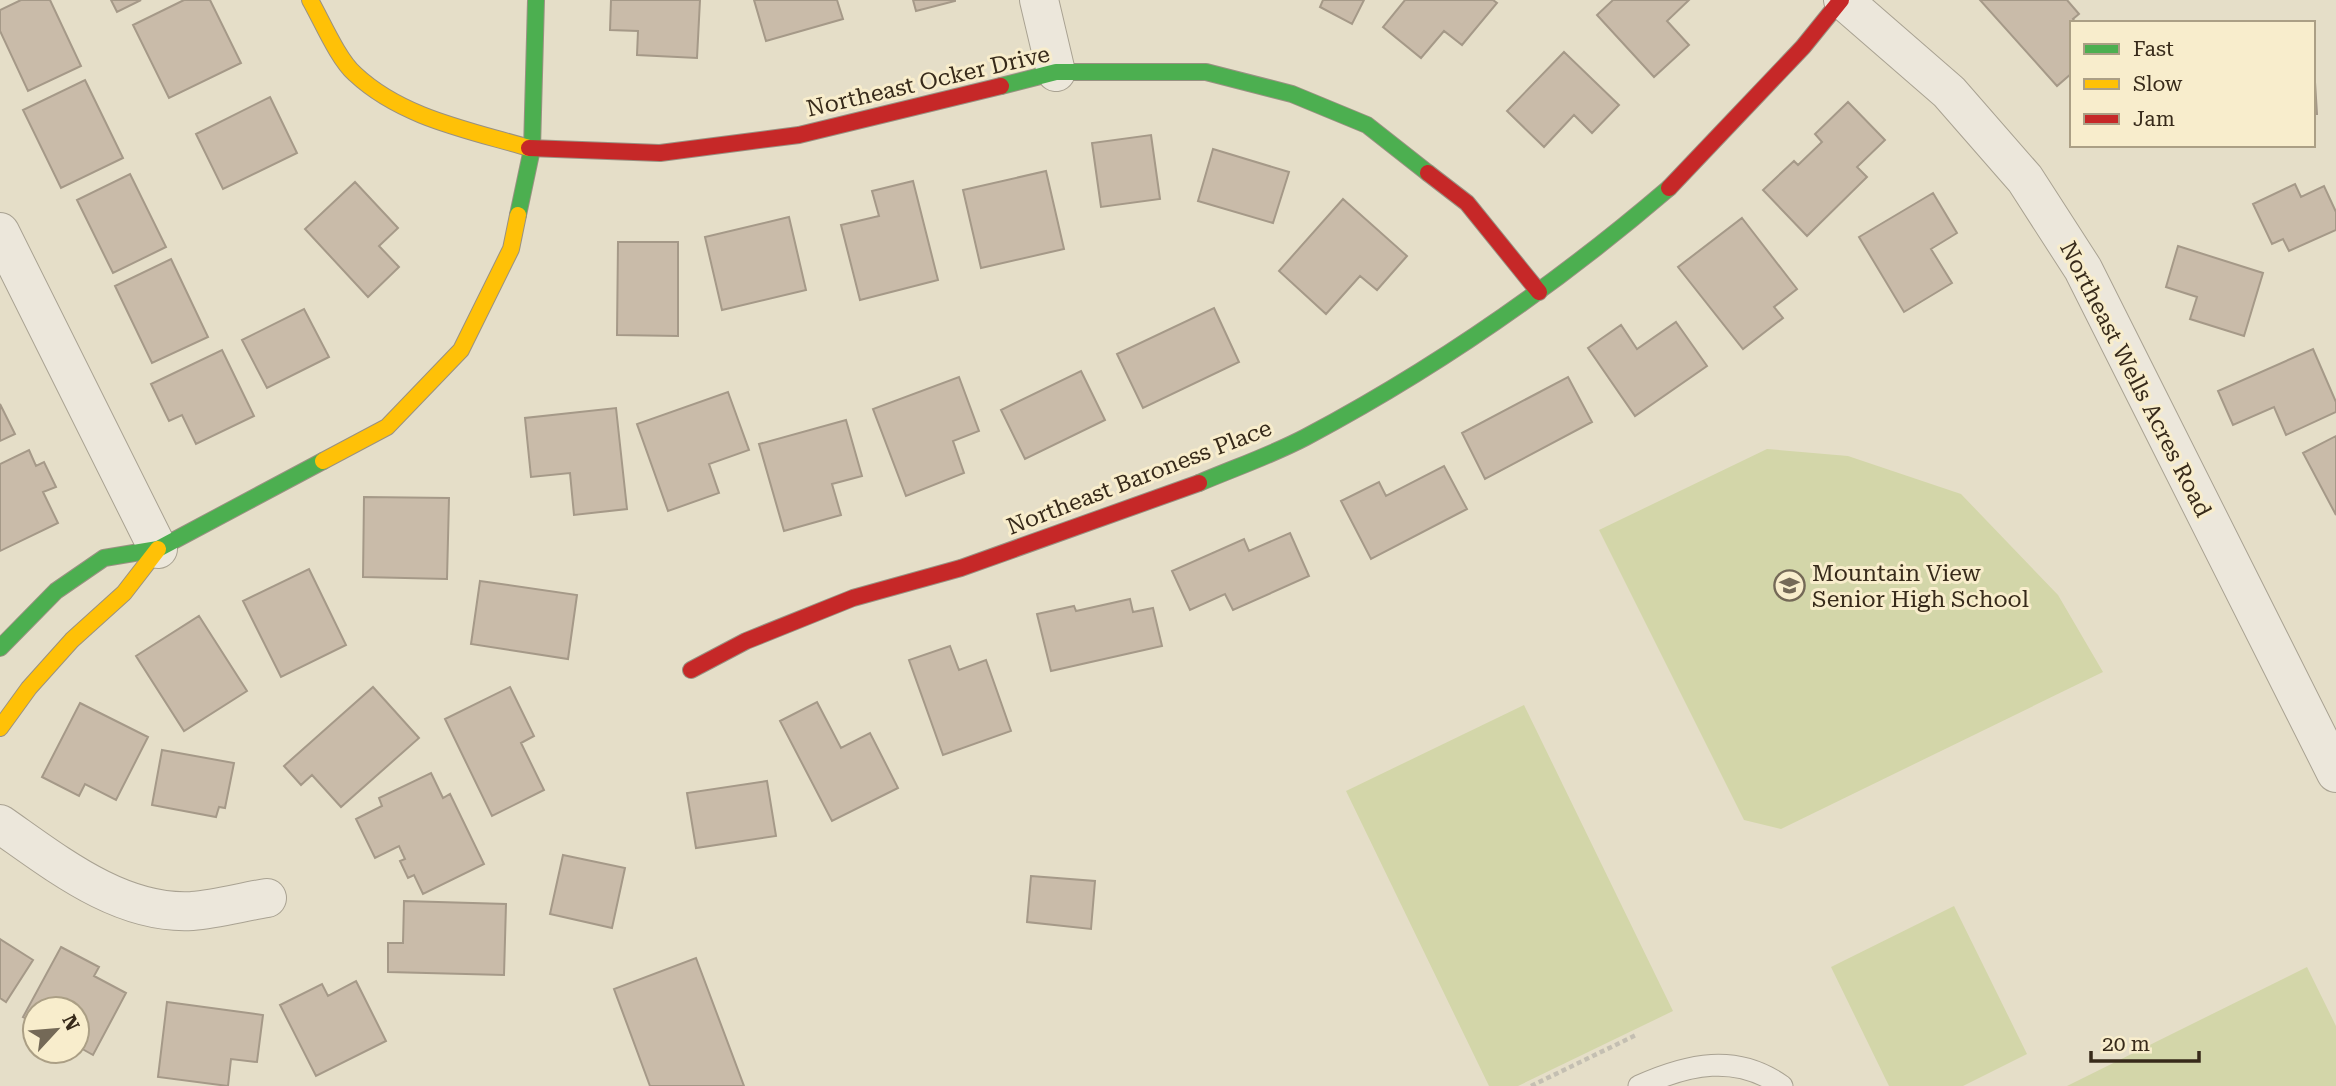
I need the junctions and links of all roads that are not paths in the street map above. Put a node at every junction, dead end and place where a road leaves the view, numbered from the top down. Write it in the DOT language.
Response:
graph roads {
  1 [pos="310,0"];
  2 [pos="536,0"];
  3 [pos="1039,0"];
  4 [pos="1842,0"];
  5 [pos="1056,72"];
  6 [pos="532,149"];
  7 [pos="0,232"];
  8 [pos="1539,292"];
  9 [pos="158,549"];
  10 [pos="0,648"];
  11 [pos="691,670"];
  12 [pos="0,728"];
  13 [pos="2336,774"];
  14 [pos="0,824"];
  15 [pos="267,898"];
  16 [pos="1639,1086"];
  17 [pos="1782,1086"];
  1 -- 6 [label="street, Northeast Ocker Drive"];
  2 -- 6 [label="street"];
  3 -- 5 [label="street"];
  4 -- 8 [label="street, Northeast Baroness Place"];
  4 -- 13 [label="street, Northeast Wells Acres Road"];
  5 -- 6 [label="street, Northeast Ocker Drive"];
  5 -- 8 [label="street, Northeast Ocker Drive"];
  6 -- 9 [label="street"];
  7 -- 9 [label="street"];
  8 -- 11 [label="street, Northeast Baroness Place"];
  9 -- 10 [label="street"];
  9 -- 12 [label="street"];
  14 -- 15 [label="street"];
  16 -- 17 [label="lane"];
}
